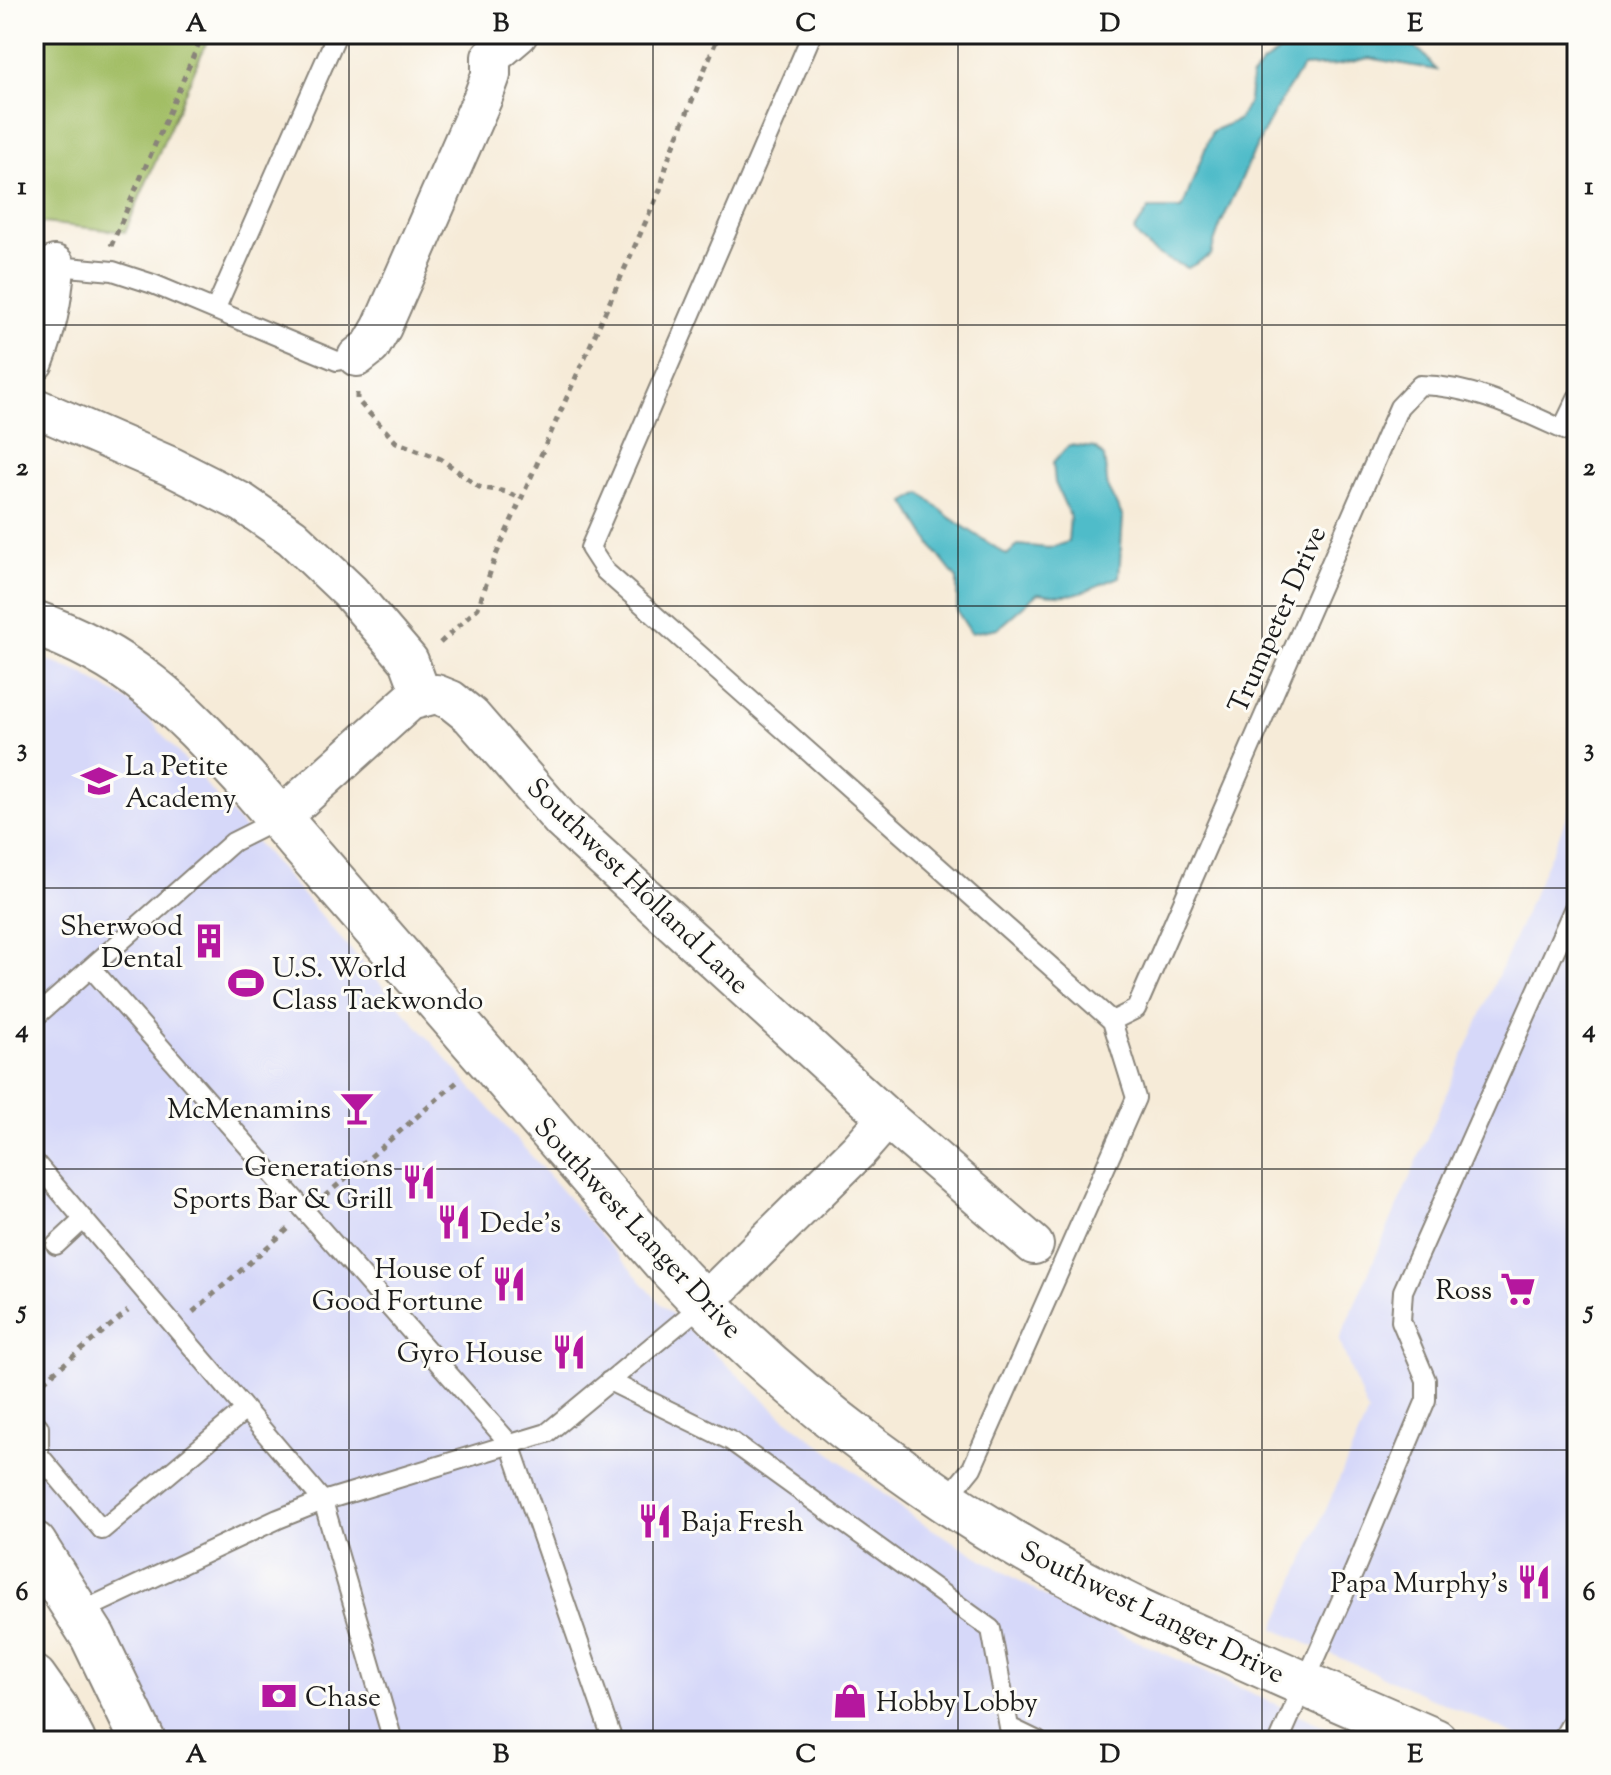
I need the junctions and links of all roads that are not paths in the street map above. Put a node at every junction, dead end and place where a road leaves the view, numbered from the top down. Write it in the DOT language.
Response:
graph roads {
  1 [pos="337,34"];
  2 [pos="812,34"];
  3 [pos="493,42"];
  4 [pos="44,264"];
  5 [pos="215,310"];
  6 [pos="357,357"];
  7 [pos="34,362"];
  8 [pos="1577,398"];
  9 [pos="34,407"];
  10 [pos="1570,433"];
  11 [pos="34,623"];
  12 [pos="422,696"];
  13 [pos="279,819"];
  14 [pos="1577,901"];
  15 [pos="91,968"];
  16 [pos="34,1018"];
  17 [pos="1112,1021"];
  18 [pos="887,1118"];
  19 [pos="34,1161"];
  20 [pos="84,1219"];
  21 [pos="56,1245"];
  22 [pos="1034,1245"];
  23 [pos="703,1304"];
  24 [pos="609,1381"];
  25 [pos="245,1410"];
  26 [pos="34,1421"];
  27 [pos="510,1444"];
  28 [pos="946,1500"];
  29 [pos="323,1501"];
  30 [pos="34,1544"];
  31 [pos="34,1592"];
  32 [pos="78,1613"];
  33 [pos="34,1678"];
  34 [pos="1304,1684"];
  35 [pos="1577,1713"];
  36 [pos="73,1741"];
  37 [pos="143,1741"];
  38 [pos="393,1741"];
  39 [pos="613,1741"];
  40 [pos="1038,1741"];
  41 [pos="1279,1741"];
  42 [pos="1435,1741"];
  43 [pos="1561,1741"];
  1 -- 5 [label="lane"];
  2 -- 17 [label="lane"];
  3 -- 6 [label="street"];
  4 -- 5 [label="lane"];
  4 -- 7 [label="street"];
  5 -- 6 [label="lane"];
  8 -- 10 [label="lane"];
  9 -- 12 [label="street"];
  10 -- 17 [label="lane, Trumpeter Drive"];
  11 -- 13 [label="main road, Southwest Langer Drive"];
  12 -- 13 [label="street"];
  12 -- 18 [label="street, Southwest Holland Lane"];
  13 -- 15 [label="lane"];
  13 -- 23 [label="main road, Southwest Langer Drive"];
  14 -- 34 [label="lane"];
  15 -- 16 [label="lane"];
  15 -- 27 [label="lane"];
  17 -- 28 [label="lane"];
  18 -- 22 [label="street, Southwest Holland Lane"];
  18 -- 23 [label="street"];
  19 -- 20 [label="lane"];
  20 -- 21 [label="lane"];
  20 -- 25 [label="lane"];
  23 -- 24 [label="lane"];
  23 -- 28 [label="main road, Southwest Langer Drive"];
  24 -- 27 [label="lane"];
  24 -- 40 [label="lane"];
  25 -- 26 [label="lane"];
  25 -- 29 [label="lane"];
  27 -- 29 [label="lane"];
  27 -- 39 [label="lane"];
  28 -- 34 [label="main road, Southwest Langer Drive"];
  29 -- 32 [label="lane"];
  29 -- 38 [label="lane"];
  30 -- 32 [label="main road"];
  31 -- 32 [label="main road"];
  32 -- 37 [label="main road"];
  33 -- 36 [label="main road"];
  34 -- 41 [label="lane"];
  34 -- 42 [label="main road, Southwest Langer Drive"];
  35 -- 43 [label="lane"];
}
